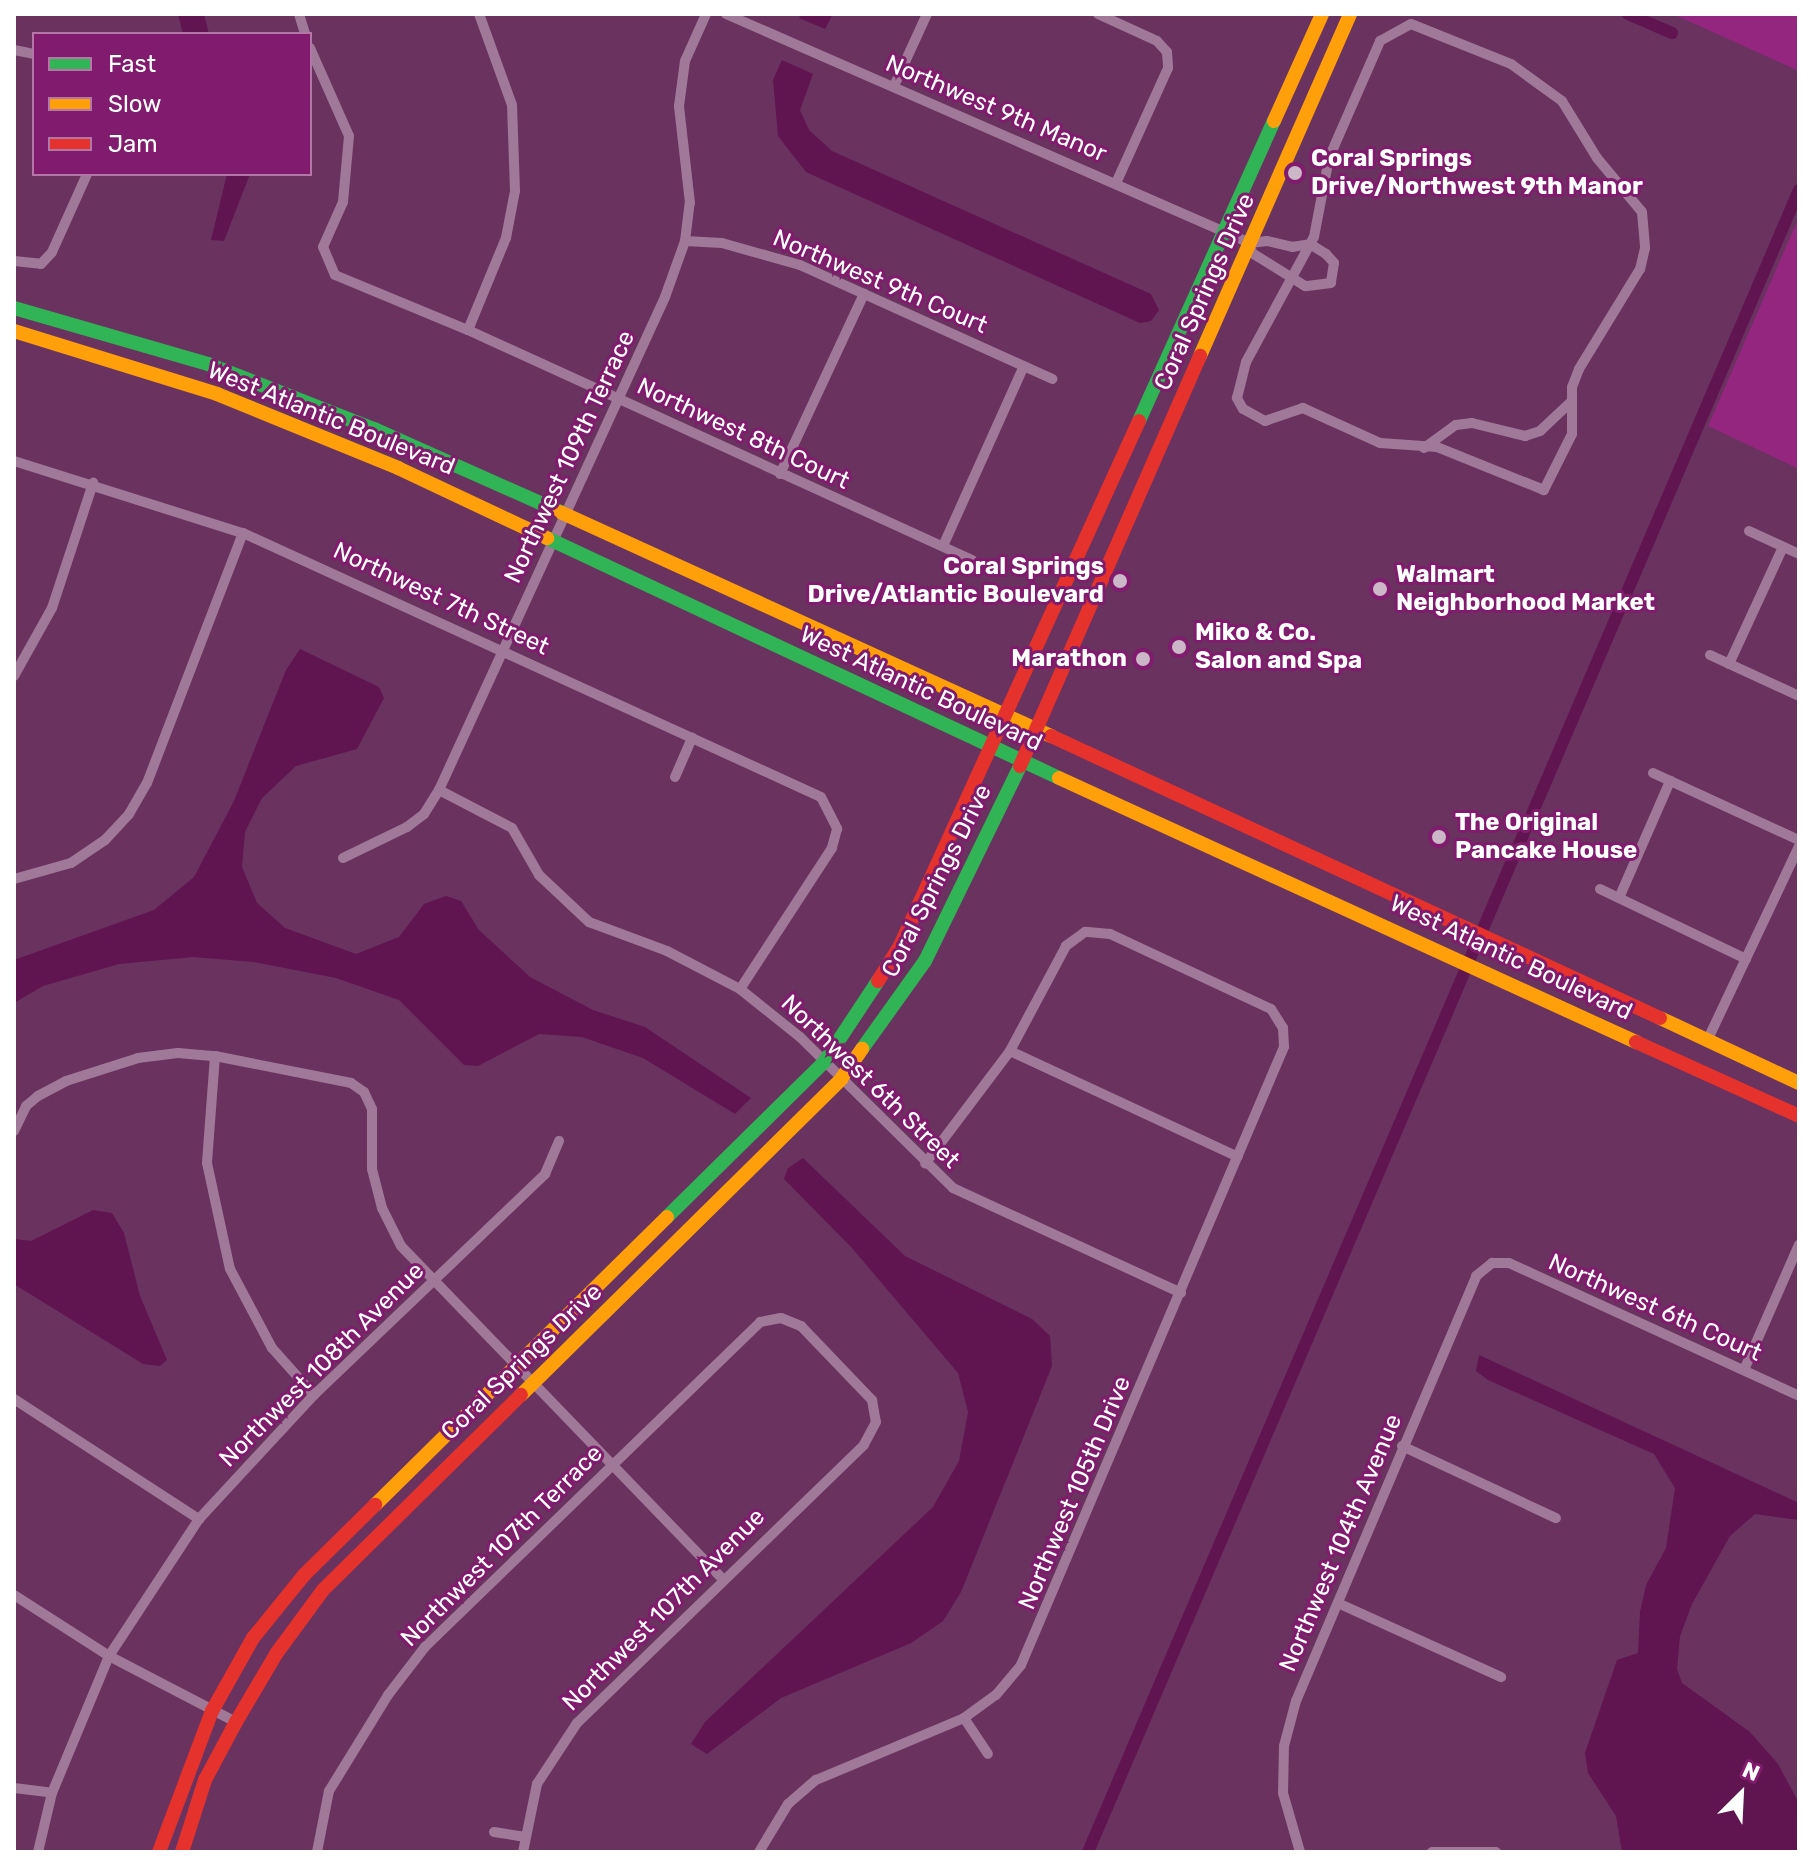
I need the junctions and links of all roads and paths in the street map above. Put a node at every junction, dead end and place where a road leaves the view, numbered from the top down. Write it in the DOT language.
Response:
graph roads {
  1 [pos="479,14"];
  2 [pos="706,14"];
  3 [pos="726,14"];
  4 [pos="927,14"];
  5 [pos="1098,14"];
  6 [pos="1322,14"];
  7 [pos="1350,14"];
  8 [pos="312,53"];
  9 [pos="894,86"];
  10 [pos="86,176"];
  11 [pos="1116,183"];
  12 [pos="1225,231"];
  13 [pos="685,241"];
  14 [pos="1250,243"];
  15 [pos="1310,244"];
  16 [pos="14,261"];
  17 [pos="1291,277"];
  18 [pos="864,294"];
  19 [pos="14,308"];
  20 [pos="468,330"];
  21 [pos="14,331"];
  22 [pos="1024,366"];
  23 [pos="1053,379"];
  24 [pos="618,399"];
  25 [pos="1572,401"];
  26 [pos="1424,448"];
  27 [pos="14,461"];
  28 [pos="780,474"];
  29 [pos="93,483"];
  30 [pos="566,515"];
  31 [pos="1749,531"];
  32 [pos="243,533"];
  33 [pos="554,541"];
  34 [pos="943,546"];
  35 [pos="1783,547"];
  36 [pos="1799,554"];
  37 [pos="972,560"];
  38 [pos="503,649"];
  39 [pos="1710,655"];
  40 [pos="1729,664"];
  41 [pos="14,676"];
  42 [pos="1799,696"];
  43 [pos="1007,715"];
  44 [pos="1036,729"];
  45 [pos="692,738"];
  46 [pos="992,748"];
  47 [pos="1022,761"];
  48 [pos="1653,773"];
  49 [pos="675,777"];
  50 [pos="1670,781"];
  51 [pos="439,790"];
  52 [pos="1799,843"];
  53 [pos="343,858"];
  54 [pos="14,879"];
  55 [pos="1600,889"];
  56 [pos="1619,898"];
  57 [pos="1746,959"];
  58 [pos="740,989"];
  59 [pos="1707,1041"];
  60 [pos="1010,1051"];
  61 [pos="215,1056"];
  62 [pos="825,1061"];
  63 [pos="841,1079"];
  64 [pos="1799,1083"];
  65 [pos="1799,1116"];
  66 [pos="14,1131"];
  67 [pos="559,1141"];
  68 [pos="1238,1157"];
  69 [pos="925,1164"];
  70 [pos="1799,1245"];
  71 [pos="1492,1263"];
  72 [pos="435,1282"];
  73 [pos="1181,1293"];
  74 [pos="514,1366"];
  75 [pos="1744,1370"];
  76 [pos="532,1382"];
  77 [pos="314,1395"];
  78 [pos="1799,1396"];
  79 [pos="14,1399"];
  80 [pos="876,1422"];
  81 [pos="1402,1446"];
  82 [pos="613,1464"];
  83 [pos="1556,1518"];
  84 [pos="199,1519"];
  85 [pos="722,1578"];
  86 [pos="14,1595"];
  87 [pos="1340,1604"];
  88 [pos="109,1656"];
  89 [pos="1501,1677"];
  90 [pos="212,1711"];
  91 [pos="964,1718"];
  92 [pos="236,1722"];
  93 [pos="988,1754"];
  94 [pos="14,1788"];
  95 [pos="52,1793"];
  96 [pos="494,1832"];
  97 [pos="524,1837"];
  98 [pos="38,1852"];
  99 [pos="159,1852"];
  100 [pos="182,1852"];
  101 [pos="317,1852"];
  102 [pos="523,1852"];
  103 [pos="759,1852"];
  104 [pos="1300,1852"];
  105 [pos="1432,1852"];
  106 [pos="1496,1852"];
  1 -- 20 [label="street"];
  2 -- 13 [label="street, Northwest 109th Terrace"];
  3 -- 9 [label="street, Northwest 9th Manor"];
  4 -- 9 [label="street"];
  5 -- 11 [label="street"];
  6 -- 12 [label="main road, Coral Springs Drive"];
  7 -- 14 [label="main road, Coral Springs Drive"];
  8 -- 20 [label="street, Northwest 8th Court"];
  9 -- 11 [label="street, Northwest 9th Manor"];
  10 -- 16 [label="street"];
  11 -- 12 [label="street, Northwest 9th Manor"];
  12 -- 14 [label="street, Northwest 9th Manor"];
  12 -- 43 [label="main road, Coral Springs Drive"];
  13 -- 18 [label="street, Northwest 9th Court"];
  13 -- 24 [label="street, Northwest 109th Terrace"];
  14 -- 15 [label="street"];
  14 -- 17 [label="street"];
  14 -- 44 [label="main road, Coral Springs Drive"];
  15 -- 17 [label="street"];
  15 -- 17 [label="street"];
  15 -- 25 [label="street"];
  17 -- 26 [label="street"];
  18 -- 22 [label="street, Northwest 9th Court"];
  18 -- 28 [label="street"];
  19 -- 30 [label="main road, West Atlantic Boulevard"];
  20 -- 24 [label="street, Northwest 8th Court"];
  21 -- 33 [label="main road, West Atlantic Boulevard"];
  22 -- 23 [label="street, Northwest 9th Court"];
  22 -- 34 [label="street"];
  24 -- 28 [label="street, Northwest 8th Court"];
  24 -- 30 [label="street, Northwest 109th Terrace"];
  25 -- 26 [label="street"];
  25 -- 26 [label="street"];
  27 -- 29 [label="street, Northwest 7th Street"];
  28 -- 34 [label="street, Northwest 8th Court"];
  29 -- 32 [label="street, Northwest 7th Street"];
  29 -- 41 [label="street"];
  30 -- 33 [label="street, Northwest 109th Terrace"];
  30 -- 43 [label="main road, West Atlantic Boulevard"];
  31 -- 35 [label="street"];
  32 -- 38 [label="street, Northwest 7th Street"];
  32 -- 54 [label="street"];
  33 -- 38 [label="street, Northwest 109th Terrace"];
  33 -- 46 [label="main road, West Atlantic Boulevard"];
  34 -- 37 [label="street, Northwest 8th Court"];
  35 -- 36 [label="street"];
  35 -- 40 [label="street"];
  38 -- 45 [label="street, Northwest 7th Street"];
  38 -- 51 [label="street, Northwest 109th Terrace"];
  39 -- 40 [label="street"];
  40 -- 42 [label="street"];
  43 -- 44 [label="main road, West Atlantic Boulevard"];
  43 -- 46 [label="main road, Coral Springs Drive"];
  44 -- 47 [label="main road, Coral Springs Drive"];
  44 -- 59 [label="main road, West Atlantic Boulevard"];
  45 -- 49 [label="street"];
  45 -- 58 [label="street, Northwest 7th Street"];
  46 -- 47 [label="main road, West Atlantic Boulevard"];
  46 -- 62 [label="main road, Coral Springs Drive"];
  47 -- 63 [label="main road, Coral Springs Drive"];
  47 -- 65 [label="main road, West Atlantic Boulevard"];
  48 -- 50 [label="street"];
  50 -- 52 [label="street"];
  50 -- 56 [label="street"];
  51 -- 53 [label="street, Northwest 109th Terrace"];
  51 -- 58 [label="street, Northwest 6th Street"];
  52 -- 57 [label="street"];
  55 -- 56 [label="street"];
  56 -- 57 [label="street"];
  57 -- 59 [label="street"];
  58 -- 62 [label="street, Northwest 6th Street"];
  59 -- 64 [label="main road, West Atlantic Boulevard"];
  60 -- 68 [label="street"];
  60 -- 68 [label="street, Northwest 105th Drive"];
  60 -- 69 [label="street"];
  61 -- 66 [label="street"];
  61 -- 72 [label="street"];
  61 -- 77 [label="street"];
  62 -- 63 [label="street, Northwest 6th Street"];
  62 -- 74 [label="main road, Coral Springs Drive"];
  63 -- 69 [label="street, Northwest 6th Street"];
  63 -- 76 [label="main road, Coral Springs Drive"];
  67 -- 72 [label="street, Northwest 108th Avenue"];
  68 -- 73 [label="street, Northwest 105th Drive"];
  69 -- 73 [label="street, Northwest 6th Street"];
  70 -- 75 [label="street"];
  71 -- 75 [label="street, Northwest 6th Court"];
  71 -- 81 [label="street, Northwest 104th Avenue"];
  72 -- 74 [label="street"];
  72 -- 77 [label="street, Northwest 108th Avenue"];
  73 -- 91 [label="street, Northwest 105th Drive"];
  74 -- 76 [label="street"];
  74 -- 90 [label="main road, Coral Springs Drive"];
  75 -- 78 [label="street, Northwest 6th Court"];
  76 -- 82 [label="street"];
  76 -- 92 [label="main road, Coral Springs Drive"];
  77 -- 84 [label="street, Northwest 108th Avenue"];
  79 -- 84 [label="street"];
  80 -- 82 [label="street, Northwest 107th Terrace"];
  80 -- 85 [label="street, Northwest 107th Avenue"];
  81 -- 83 [label="street"];
  81 -- 87 [label="street, Northwest 104th Avenue"];
  82 -- 85 [label="street"];
  82 -- 101 [label="street, Northwest 107th Terrace"];
  84 -- 88 [label="street, Northwest 108th Avenue"];
  85 -- 97 [label="street, Northwest 107th Avenue"];
  86 -- 88 [label="street"];
  87 -- 89 [label="street"];
  87 -- 104 [label="street, Northwest 104th Avenue"];
  88 -- 90 [label="street"];
  88 -- 95 [label="street, Northwest 108th Avenue"];
  90 -- 92 [label="street"];
  90 -- 99 [label="main road, Coral Springs Drive"];
  91 -- 93 [label="street"];
  91 -- 103 [label="street, Northwest 105th Drive"];
  92 -- 100 [label="main road, Coral Springs Drive"];
  94 -- 95 [label="street"];
  95 -- 98 [label="street, Northwest 108th Avenue"];
  96 -- 97 [label="street"];
  97 -- 102 [label="street, Northwest 107th Avenue"];
  105 -- 106 [label="street"];
}
